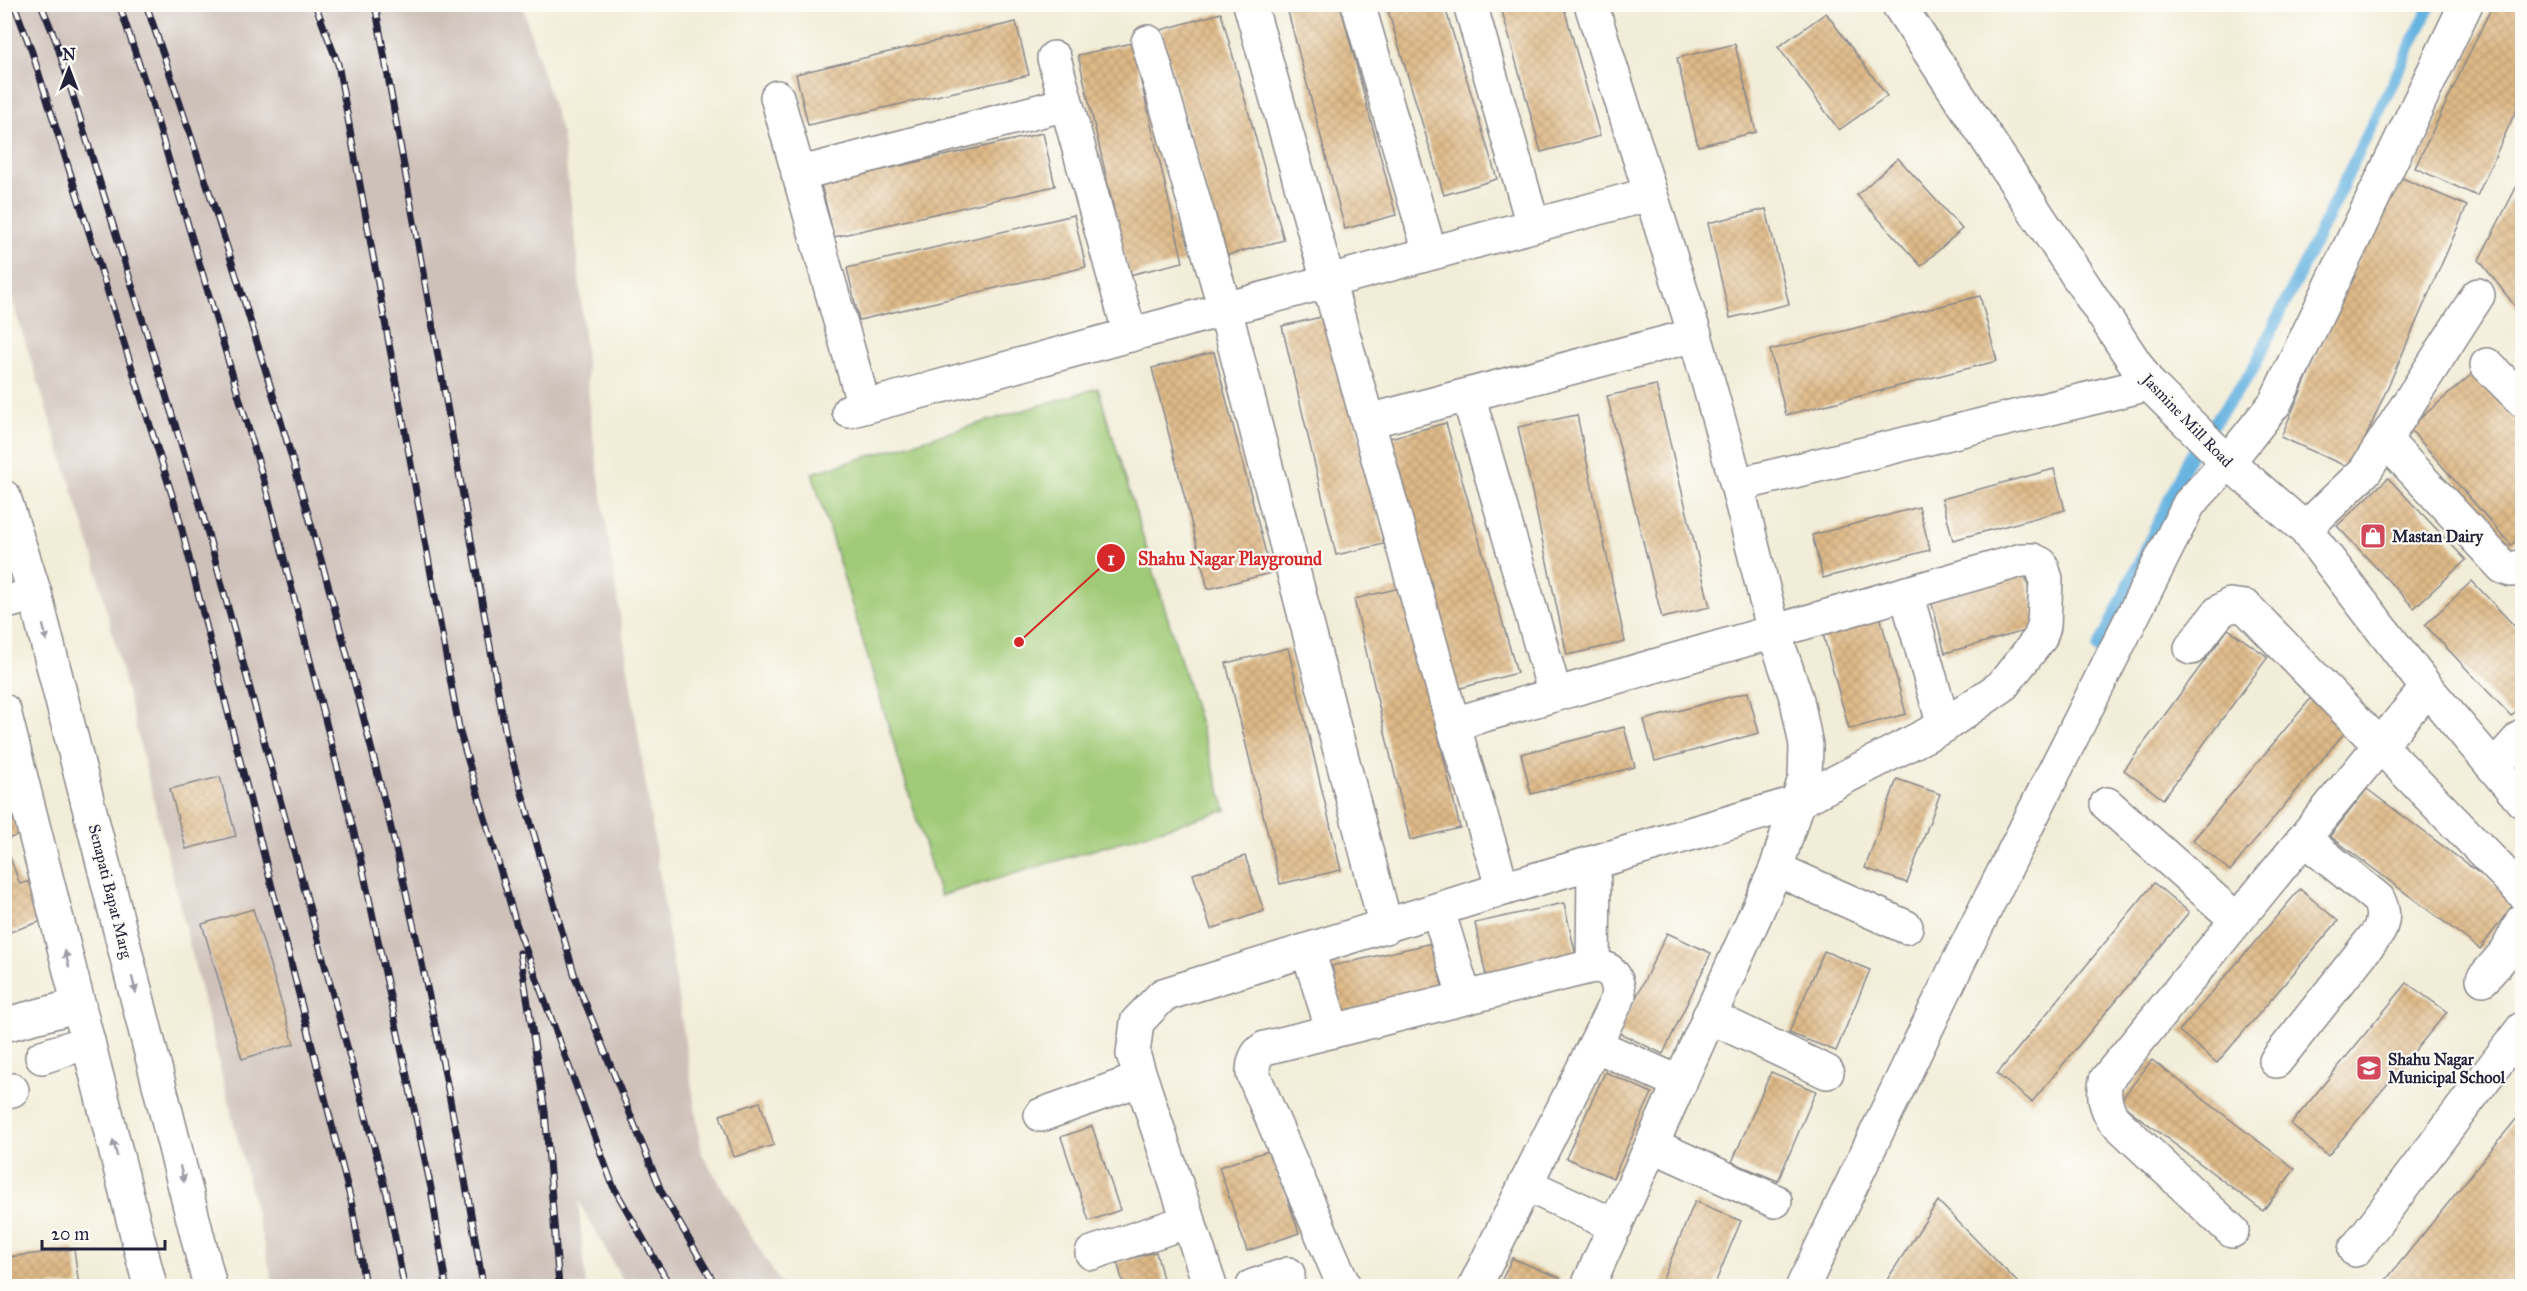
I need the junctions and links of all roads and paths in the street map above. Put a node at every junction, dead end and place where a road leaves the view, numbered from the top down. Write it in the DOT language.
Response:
graph roads {
  1 [pos="1250,4"];
  2 [pos="1358,4"];
  3 [pos="1470,4"];
  4 [pos="1591,4"];
  5 [pos="1898,4"];
  6 [pos="2466,4"];
  7 [pos="1148,42"];
  8 [pos="1053,58"];
  9 [pos="777,98"];
  10 [pos="1066,104"];
  11 [pos="798,174"];
  12 [pos="1650,194"];
  13 [pos="1533,225"];
  14 [pos="1430,253"];
  15 [pos="1329,281"];
  16 [pos="2478,295"];
  17 [pos="1225,309"];
  18 [pos="1130,335"];
  19 [pos="1695,335"];
  20 [pos="2487,365"];
  21 [pos="2149,384"];
  22 [pos="1468,395"];
  23 [pos="2523,400"];
  24 [pos="1369,421"];
  25 [pos="2386,441"];
  26 [pos="2228,462"];
  27 [pos="1737,485"];
  28 [pos="4,497"];
  29 [pos="2305,529"];
  30 [pos="2523,566"];
  31 [pos="1906,593"];
  32 [pos="35,594"];
  33 [pos="4,603"];
  34 [pos="1774,632"];
  35 [pos="2191,648"];
  36 [pos="2427,688"];
  37 [pos="1555,694"];
  38 [pos="4,711"];
  39 [pos="1453,724"];
  40 [pos="1944,726"];
  41 [pos="2523,736"];
  42 [pos="2379,746"];
  43 [pos="2494,767"];
  44 [pos="2523,801"];
  45 [pos="1795,803"];
  46 [pos="2107,804"];
  47 [pos="2304,839"];
  48 [pos="1594,863"];
  49 [pos="1776,869"];
  50 [pos="1503,889"];
  51 [pos="2523,892"];
  52 [pos="1438,911"];
  53 [pos="2237,920"];
  54 [pos="2523,921"];
  55 [pos="1386,927"];
  56 [pos="1906,927"];
  57 [pos="1308,951"];
  58 [pos="1593,966"];
  59 [pos="2483,979"];
  60 [pos="1465,998"];
  61 [pos="79,1005"];
  62 [pos="1710,1016"];
  63 [pos="4,1025"];
  64 [pos="2523,1029"];
  65 [pos="1333,1031"];
  66 [pos="88,1042"];
  67 [pos="1595,1045"];
  68 [pos="42,1057"];
  69 [pos="2276,1061"];
  70 [pos="1827,1072"];
  71 [pos="1141,1079"];
  72 [pos="1680,1083"];
  73 [pos="1041,1115"];
  74 [pos="1652,1145"];
  75 [pos="1526,1184"];
  76 [pos="1775,1201"];
  77 [pos="1189,1221"];
  78 [pos="1616,1226"];
  79 [pos="2232,1231"];
  80 [pos="2355,1250"];
  81 [pos="1092,1253"];
  82 [pos="1288,1274"];
  83 [pos="1591,1286"];
  84 [pos="150,1287"];
  85 [pos="210,1287"];
  86 [pos="1210,1287"];
  87 [pos="1253,1287"];
  88 [pos="1344,1287"];
  89 [pos="1475,1287"];
  90 [pos="1803,1287"];
  1 -- 15 [label="street"];
  2 -- 14 [label="street"];
  3 -- 13 [label="street"];
  4 -- 12 [label="street"];
  5 -- 21 [label="street, Jasmine Mill Road"];
  6 -- 26 [label="street"];
  7 -- 17 [label="street"];
  8 -- 10 [label="street"];
  9 -- 11 [label="street"];
  10 -- 11 [label="street"];
  10 -- 18 [label="street"];
  11 -- 18 [label="street"];
  12 -- 13 [label="street"];
  12 -- 19 [label="street"];
  13 -- 14 [label="street"];
  14 -- 15 [label="street"];
  15 -- 17 [label="street"];
  15 -- 24 [label="street"];
  16 -- 25 [label="street"];
  17 -- 18 [label="street"];
  17 -- 55 [label="street"];
  19 -- 22 [label="street"];
  19 -- 27 [label="street"];
  20 -- 23 [label="street"];
  21 -- 26 [label="street, Jasmine Mill Road"];
  21 -- 27 [label="street"];
  22 -- 24 [label="street"];
  22 -- 37 [label="street"];
  24 -- 39 [label="street"];
  25 -- 29 [label="street"];
  25 -- 30 [label="street"];
  26 -- 29 [label="street, Jasmine Mill Road"];
  26 -- 90 [label="street"];
  27 -- 34 [label="street"];
  28 -- 32 [label="street, Senapati Bapat Marg"];
  29 -- 36 [label="street, Jasmine Mill Road"];
  31 -- 34 [label="street"];
  31 -- 40 [label="street"];
  31 -- 40 [label="street"];
  32 -- 33 [label="street"];
  32 -- 85 [label="street, Senapati Bapat Marg, one-way"];
  34 -- 37 [label="street"];
  34 -- 45 [label="street"];
  35 -- 42 [label="street"];
  36 -- 42 [label="street"];
  36 -- 43 [label="street, Jasmine Mill Road"];
  37 -- 39 [label="street"];
  61 -- 38 [label="street, one-way"];
  39 -- 50 [label="street"];
  40 -- 45 [label="street"];
  41 -- 43 [label="street"];
  42 -- 47 [label="street"];
  42 -- 51 [label="street"];
  43 -- 44 [label="street, Jasmine Mill Road"];
  45 -- 48 [label="street"];
  45 -- 49 [label="street"];
  46 -- 53 [label="street"];
  47 -- 53 [label="street"];
  47 -- 69 [label="street"];
  48 -- 50 [label="street"];
  48 -- 58 [label="street"];
  49 -- 56 [label="street"];
  49 -- 62 [label="street"];
  50 -- 52 [label="street"];
  52 -- 55 [label="street"];
  52 -- 60 [label="street"];
  53 -- 79 [label="street"];
  54 -- 59 [label="street"];
  55 -- 57 [label="street"];
  57 -- 65 [label="street"];
  57 -- 71 [label="street"];
  58 -- 60 [label="street"];
  58 -- 67 [label="street"];
  60 -- 65 [label="street"];
  61 -- 63 [label="street"];
  61 -- 66 [label="street"];
  62 -- 70 [label="street"];
  62 -- 72 [label="street"];
  64 -- 80 [label="street"];
  65 -- 88 [label="street"];
  66 -- 68 [label="street"];
  84 -- 66 [label="street, one-way"];
  67 -- 72 [label="street"];
  67 -- 75 [label="street"];
  71 -- 73 [label="street"];
  71 -- 77 [label="street"];
  72 -- 74 [label="street"];
  74 -- 76 [label="street"];
  74 -- 78 [label="street"];
  75 -- 78 [label="street"];
  75 -- 89 [label="street"];
  77 -- 81 [label="street"];
  77 -- 86 [label="street"];
  78 -- 83 [label="street"];
  82 -- 87 [label="street"];
}
